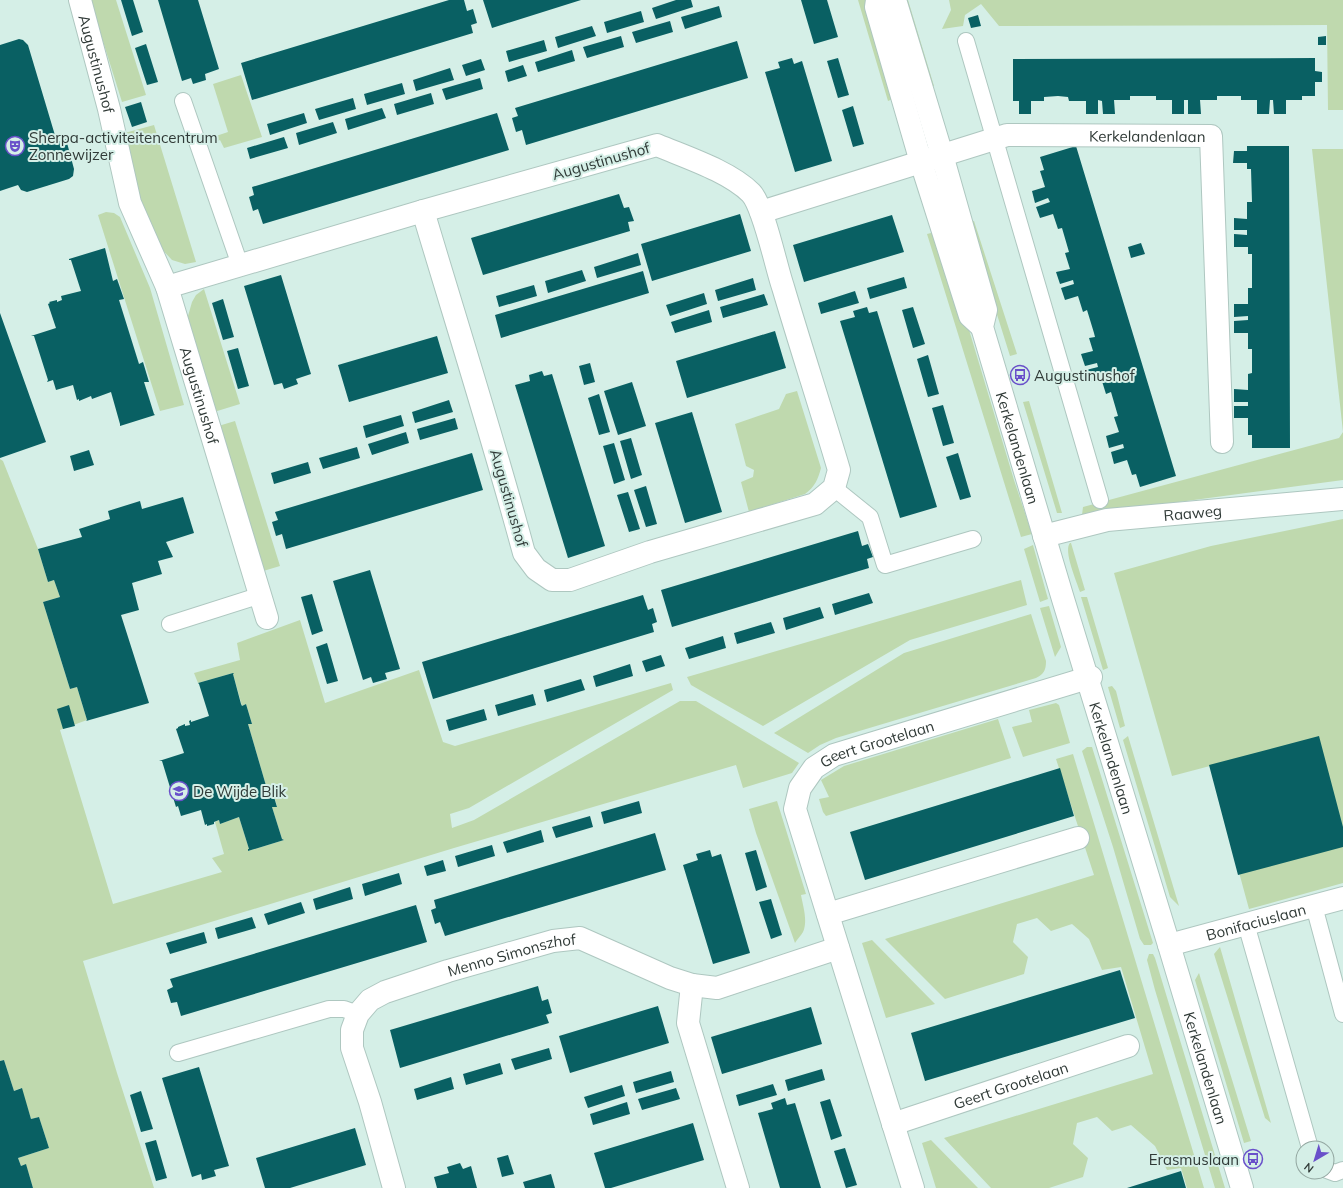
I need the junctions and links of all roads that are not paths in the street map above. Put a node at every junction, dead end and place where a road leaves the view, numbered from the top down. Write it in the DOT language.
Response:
graph roads {
  1 [pos="80,0"];
  2 [pos="876,0"];
  3 [pos="894,0"];
  4 [pos="966,41"];
  5 [pos="183,100"];
  6 [pos="994,139"];
  7 [pos="931,159"];
  8 [pos="423,211"];
  9 [pos="761,212"];
  10 [pos="240,265"];
  11 [pos="167,286"];
  12 [pos="1222,442"];
  13 [pos="834,488"];
  14 [pos="1343,499"];
  15 [pos="1100,500"];
  16 [pos="1044,536"];
  17 [pos="973,539"];
  18 [pos="261,595"];
  19 [pos="267,618"];
  20 [pos="170,624"];
  21 [pos="1089,677"];
  22 [pos="1078,838"];
  23 [pos="1343,898"];
  24 [pos="1314,906"];
  25 [pos="828,914"];
  26 [pos="1246,924"];
  27 [pos="1170,945"];
  28 [pos="838,948"];
  29 [pos="692,985"];
  30 [pos="358,1014"];
  31 [pos="1343,1014"];
  32 [pos="1128,1046"];
  33 [pos="178,1053"];
  34 [pos="893,1124"];
  35 [pos="1308,1140"];
  36 [pos="394,1188"];
  37 [pos="738,1188"];
  38 [pos="913,1188"];
  39 [pos="1242,1188"];
  1 -- 11 [label="street, Augustinushof"];
  2 -- 7 [label="street, Kerkelandenlaan"];
  3 -- 7 [label="street, Kerkelandenlaan"];
  4 -- 6 [label="lane"];
  5 -- 10 [label="lane"];
  6 -- 7 [label="street, Kerkelandenlaan"];
  6 -- 12 [label="street, Kerkelandenlaan"];
  6 -- 15 [label="lane"];
  7 -- 9 [label="street"];
  7 -- 16 [label="street, Kerkelandenlaan"];
  8 -- 9 [label="street, Augustinushof"];
  8 -- 10 [label="street, Augustinushof"];
  8 -- 13 [label="street, Augustinushof"];
  9 -- 13 [label="street, Augustinushof"];
  10 -- 11 [label="street, Augustinushof"];
  11 -- 18 [label="street, Augustinushof"];
  13 -- 17 [label="lane"];
  14 -- 16 [label="street, Raaweg"];
  16 -- 21 [label="street, Kerkelandenlaan"];
  18 -- 19 [label="street, Augustinushof"];
  18 -- 20 [label="lane"];
  21 -- 25 [label="street, Geert Grootelaan"];
  21 -- 27 [label="street, Kerkelandenlaan"];
  22 -- 25 [label="street"];
  23 -- 24 [label="street, Bonifaciuslaan"];
  24 -- 26 [label="street, Bonifaciuslaan"];
  24 -- 31 [label="lane"];
  25 -- 28 [label="street, Geert Grootelaan"];
  26 -- 27 [label="street, Bonifaciuslaan"];
  26 -- 35 [label="lane"];
  27 -- 39 [label="street, Kerkelandenlaan"];
  28 -- 29 [label="street, Menno Simonszhof"];
  28 -- 34 [label="street, Geert Grootelaan"];
  29 -- 30 [label="street, Menno Simonszhof"];
  29 -- 37 [label="street"];
  30 -- 33 [label="lane"];
  30 -- 36 [label="street, Menno Simonszhof"];
  32 -- 34 [label="street, Geert Grootelaan"];
  34 -- 38 [label="street, Geert Grootelaan"];
}
